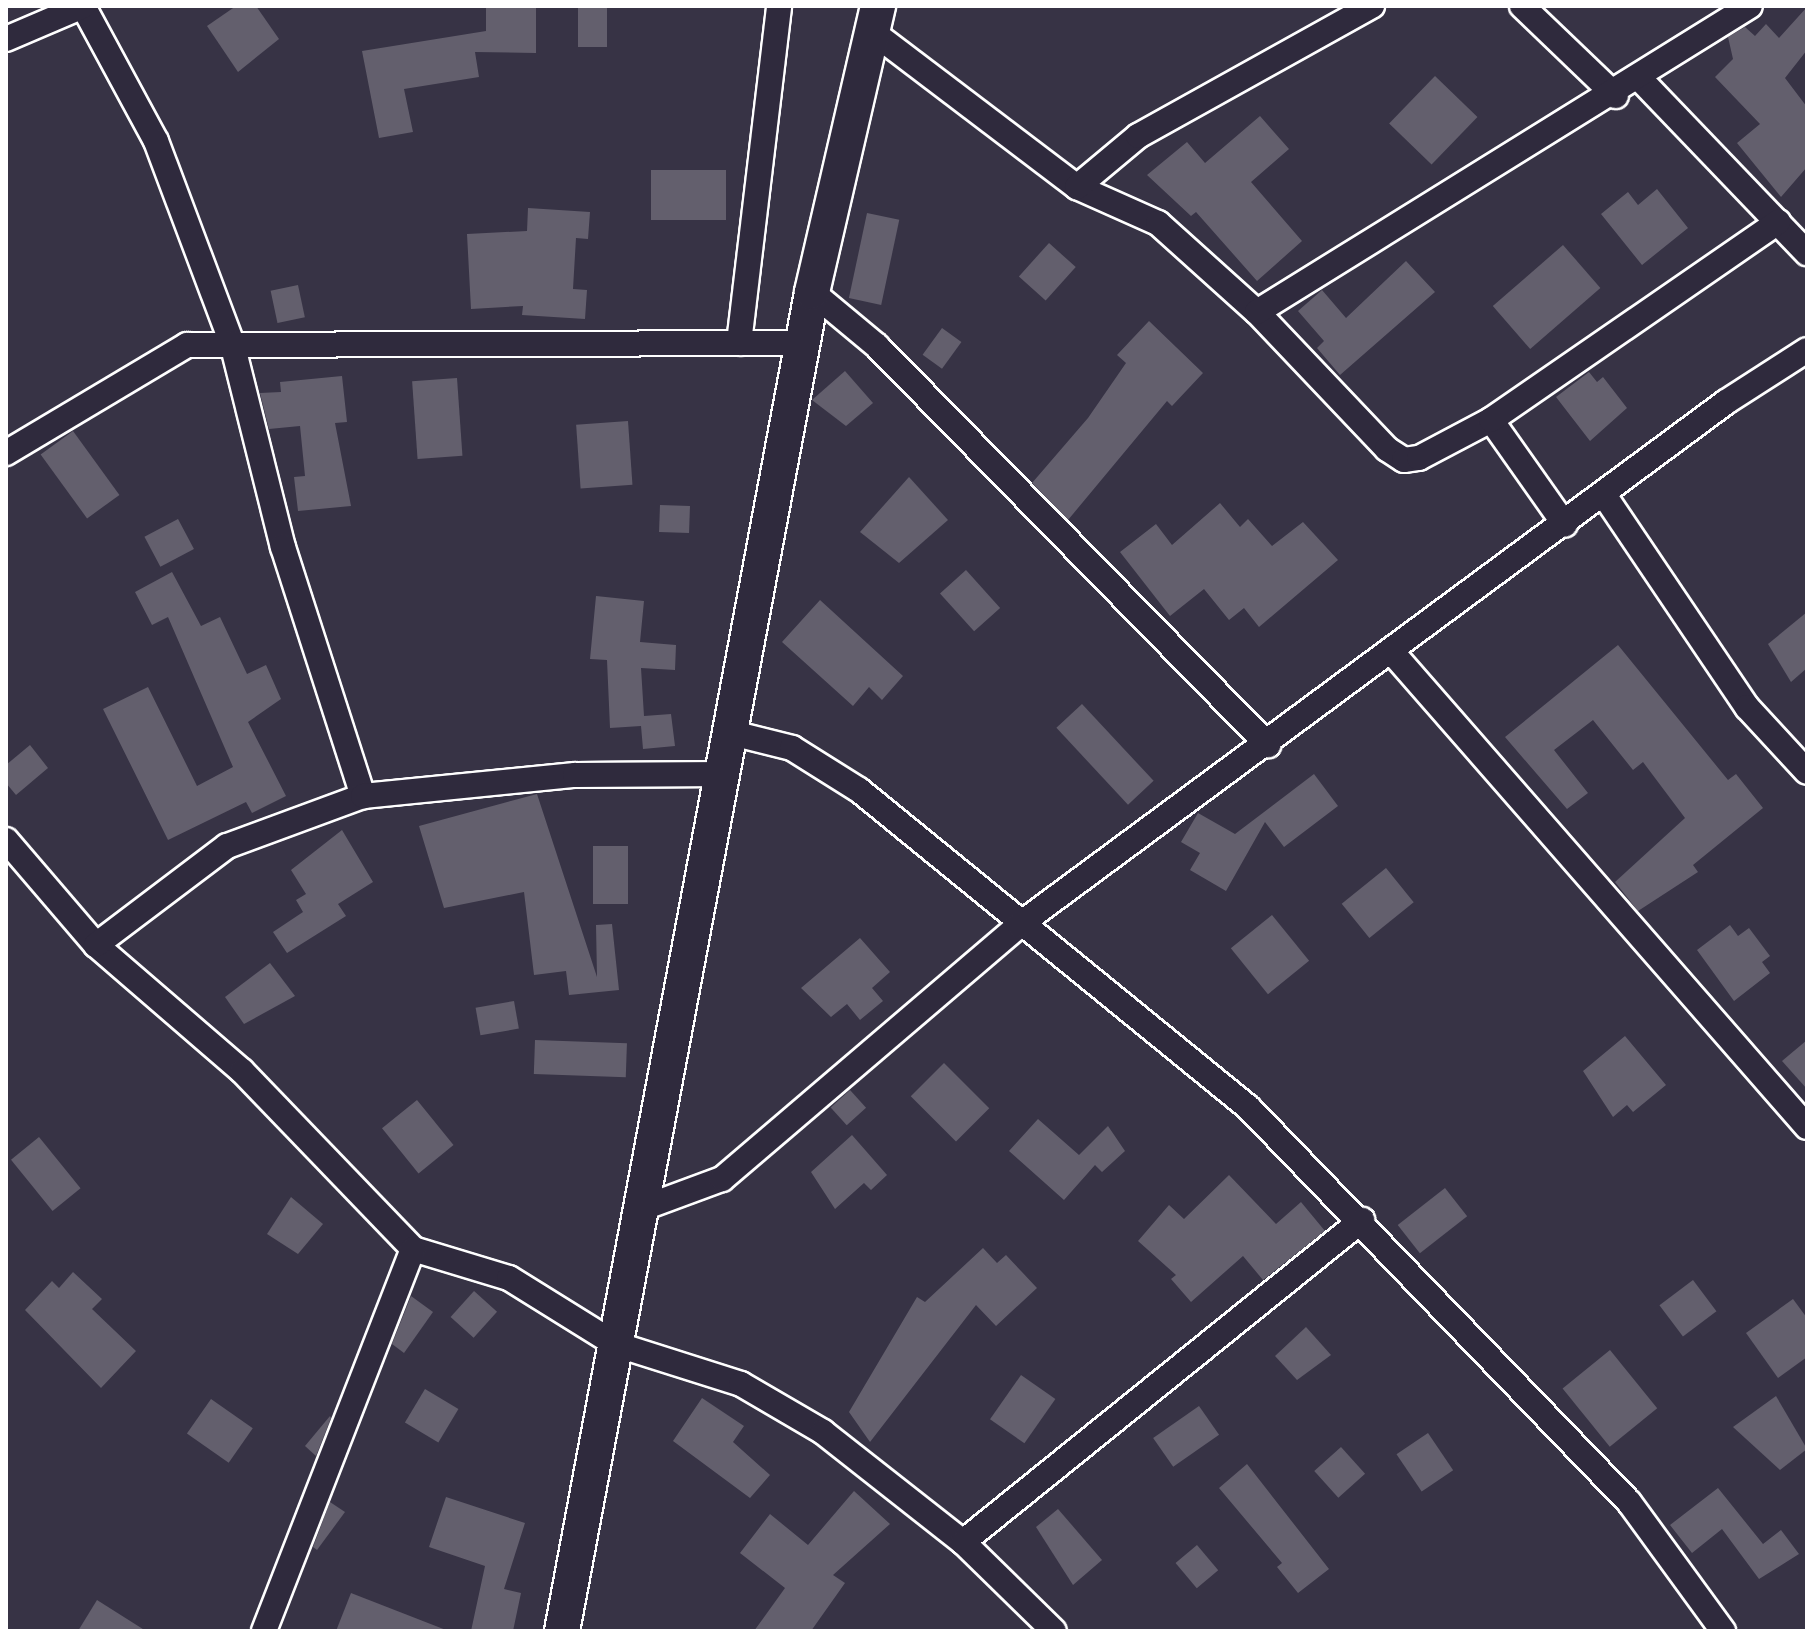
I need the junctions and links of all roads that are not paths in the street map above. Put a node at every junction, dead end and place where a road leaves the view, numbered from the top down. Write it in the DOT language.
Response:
graph roads {
  1 [pos="83,6"];
  2 [pos="779,6"];
  3 [pos="1372,6"];
  4 [pos="1522,6"];
  5 [pos="1750,6"];
  6 [pos="876,20"];
  7 [pos="6,39"];
  8 [pos="1641,80"];
  9 [pos="1616,96"];
  10 [pos="1077,187"];
  11 [pos="1778,222"];
  12 [pos="1807,253"];
  13 [pos="812,292"];
  14 [pos="1257,312"];
  15 [pos="232,343"];
  16 [pos="739,343"];
  17 [pos="803,343"];
  18 [pos="1807,350"];
  19 [pos="1491,420"];
  20 [pos="6,453"];
  21 [pos="1604,495"];
  22 [pos="1565,525"];
  23 [pos="1391,651"];
  24 [pos="732,733"];
  25 [pos="1268,745"];
  26 [pos="1807,772"];
  27 [pos="724,774"];
  28 [pos="363,796"];
  29 [pos="6,840"];
  30 [pos="1019,925"];
  31 [pos="96,945"];
  32 [pos="1807,1127"];
  33 [pos="643,1208"];
  34 [pos="1362,1220"];
  35 [pos="413,1249"];
  36 [pos="615,1344"];
  37 [pos="963,1542"];
  38 [pos="264,1631"];
  39 [pos="562,1631"];
  40 [pos="1054,1631"];
  41 [pos="1723,1631"];
  1 -- 7 [label="street"];
  1 -- 15 [label="street"];
  2 -- 16 [label="street"];
  3 -- 10 [label="street"];
  4 -- 9 [label="street"];
  5 -- 8 [label="street"];
  6 -- 10 [label="street"];
  6 -- 13 [label="main road"];
  8 -- 9 [label="street"];
  8 -- 11 [label="street"];
  9 -- 14 [label="street"];
  10 -- 14 [label="street"];
  11 -- 12 [label="street"];
  11 -- 19 [label="street"];
  13 -- 17 [label="main road"];
  13 -- 25 [label="street"];
  14 -- 19 [label="street"];
  15 -- 16 [label="street"];
  15 -- 20 [label="street"];
  15 -- 28 [label="street"];
  16 -- 17 [label="street"];
  17 -- 24 [label="main road"];
  18 -- 21 [label="street"];
  19 -- 22 [label="street"];
  21 -- 22 [label="street"];
  21 -- 26 [label="street"];
  22 -- 23 [label="street"];
  23 -- 25 [label="street"];
  23 -- 32 [label="street"];
  24 -- 27 [label="main road"];
  24 -- 30 [label="street"];
  25 -- 30 [label="street"];
  27 -- 28 [label="street"];
  27 -- 33 [label="main road"];
  28 -- 31 [label="street"];
  29 -- 31 [label="street"];
  30 -- 33 [label="street"];
  30 -- 34 [label="street"];
  31 -- 35 [label="street"];
  33 -- 36 [label="main road"];
  34 -- 37 [label="street"];
  34 -- 41 [label="street"];
  35 -- 36 [label="street"];
  35 -- 38 [label="street"];
  36 -- 37 [label="street"];
  36 -- 39 [label="main road"];
  37 -- 40 [label="street"];
}
